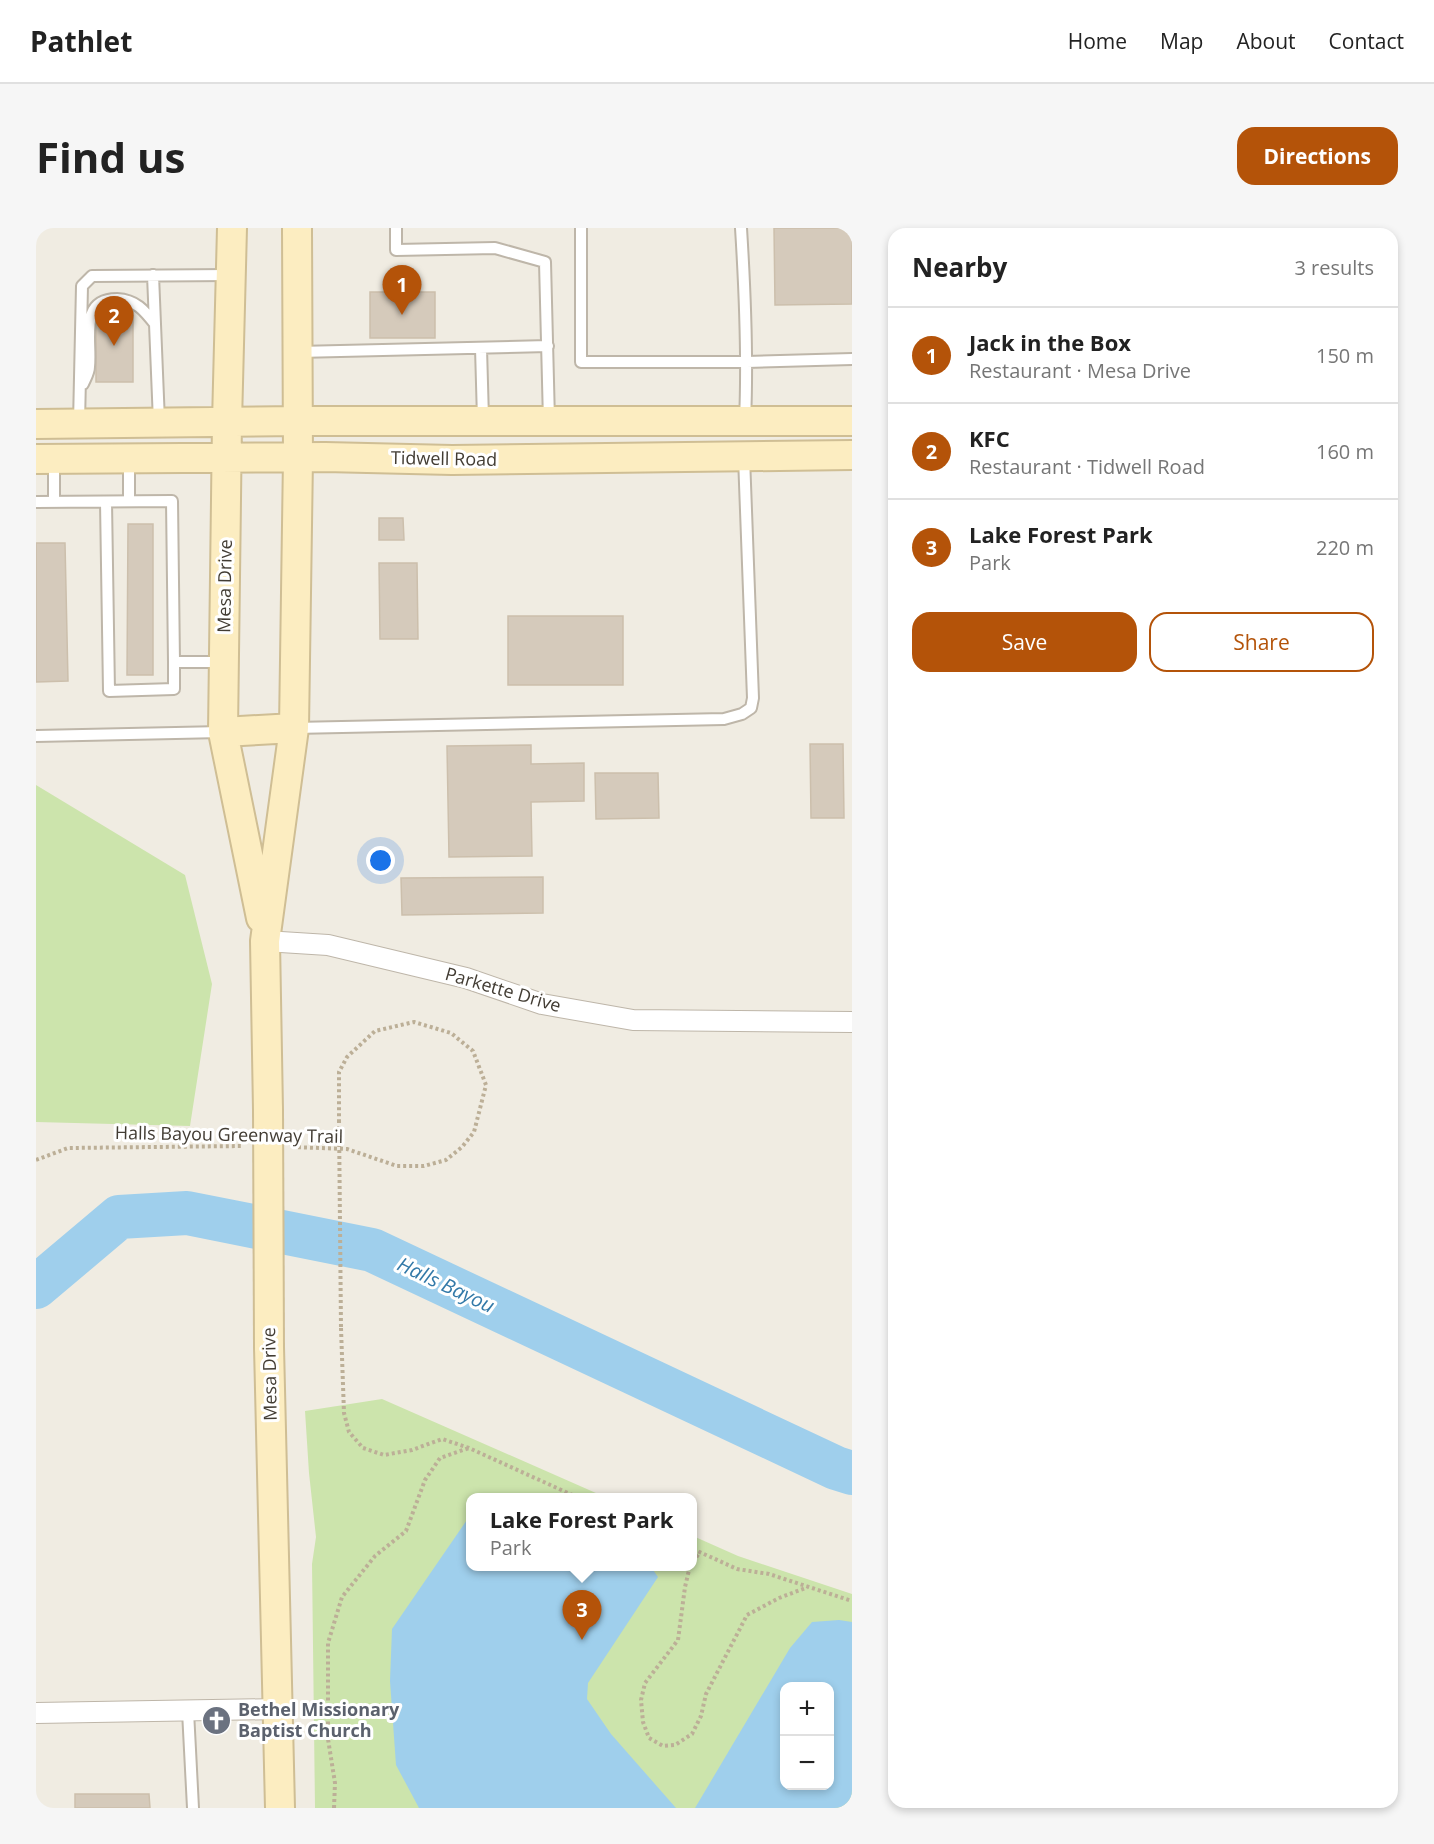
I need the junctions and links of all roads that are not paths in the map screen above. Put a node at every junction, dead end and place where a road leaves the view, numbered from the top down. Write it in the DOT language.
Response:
graph roads {
  1 [pos="232,228"];
  2 [pos="297,228"];
  3 [pos="396,228"];
  4 [pos="581,228"];
  5 [pos="741,228"];
  6 [pos="153,275"];
  7 [pos="231,275"];
  8 [pos="155,324"];
  9 [pos="548,346"];
  10 [pos="481,348"];
  11 [pos="297,352"];
  12 [pos="852,359"];
  13 [pos="747,362"];
  14 [pos="80,390"];
  15 [pos="746,420"];
  16 [pos="298,421"];
  17 [pos="549,421"];
  18 [pos="852,421"];
  19 [pos="226,422"];
  20 [pos="483,422"];
  21 [pos="36,424"];
  22 [pos="80,424"];
  23 [pos="159,424"];
  24 [pos="852,455"];
  25 [pos="129,457"];
  26 [pos="226,457"];
  27 [pos="744,457"];
  28 [pos="298,458"];
  29 [pos="45,459"];
  30 [pos="129,501"];
  31 [pos="36,502"];
  32 [pos="54,502"];
  33 [pos="106,502"];
  34 [pos="174,662"];
  35 [pos="224,662"];
  36 [pos="294,728"];
  37 [pos="223,732"];
  38 [pos="36,736"];
  39 [pos="265,941"];
  40 [pos="852,1022"];
  41 [pos="278,1709"];
  42 [pos="188,1711"];
  43 [pos="36,1713"];
  44 [pos="193,1808"];
  45 [pos="280,1808"];
  1 -- 7 [label="main road, Mesa Drive"];
  2 -- 11 [label="main road, Mesa Drive"];
  3 -- 9 [label="lane"];
  4 -- 13 [label="lane"];
  5 -- 13 [label="lane"];
  6 -- 7 [label="lane"];
  6 -- 8 [label="lane"];
  6 -- 14 [label="lane"];
  7 -- 19 [label="main road, Mesa Drive"];
  8 -- 14 [label="lane"];
  8 -- 23 [label="lane"];
  9 -- 10 [label="lane"];
  9 -- 17 [label="lane"];
  10 -- 11 [label="lane"];
  10 -- 20 [label="lane"];
  11 -- 16 [label="main road, Mesa Drive"];
  12 -- 13 [label="lane"];
  13 -- 15 [label="lane"];
  14 -- 22 [label="lane"];
  15 -- 17 [label="main road, Tidwell Road"];
  15 -- 18 [label="main road, Tidwell Road"];
  15 -- 27 [label="main road"];
  16 -- 19 [label="main road, Tidwell Road"];
  16 -- 20 [label="main road, Tidwell Road"];
  16 -- 28 [label="main road, Mesa Drive"];
  17 -- 20 [label="main road, Tidwell Road"];
  19 -- 23 [label="main road, Tidwell Road"];
  19 -- 26 [label="main road, Mesa Drive"];
  21 -- 22 [label="main road, Tidwell Road"];
  22 -- 23 [label="main road, Tidwell Road"];
  24 -- 27 [label="main road, Tidwell Road"];
  25 -- 26 [label="main road, Tidwell Road"];
  25 -- 29 [label="main road, Tidwell Road"];
  25 -- 30 [label="lane"];
  26 -- 28 [label="main road, Tidwell Road"];
  26 -- 35 [label="main road, Mesa Drive"];
  27 -- 28 [label="main road, Tidwell Road"];
  27 -- 36 [label="lane"];
  28 -- 36 [label="main road, Mesa Drive"];
  29 -- 32 [label="lane"];
  30 -- 33 [label="lane"];
  30 -- 34 [label="lane"];
  31 -- 32 [label="lane"];
  32 -- 33 [label="lane"];
  33 -- 34 [label="lane"];
  34 -- 35 [label="lane"];
  35 -- 37 [label="main road, Mesa Drive"];
  36 -- 37 [label="main road"];
  36 -- 39 [label="main road, Mesa Drive"];
  37 -- 38 [label="lane"];
  37 -- 39 [label="main road, Mesa Drive"];
  39 -- 40 [label="street, Parkette Drive"];
  39 -- 41 [label="main road, Mesa Drive, bridge"];
  41 -- 42 [label="street"];
  41 -- 45 [label="main road, Mesa Drive"];
  42 -- 43 [label="street"];
  42 -- 44 [label="lane"];
}
